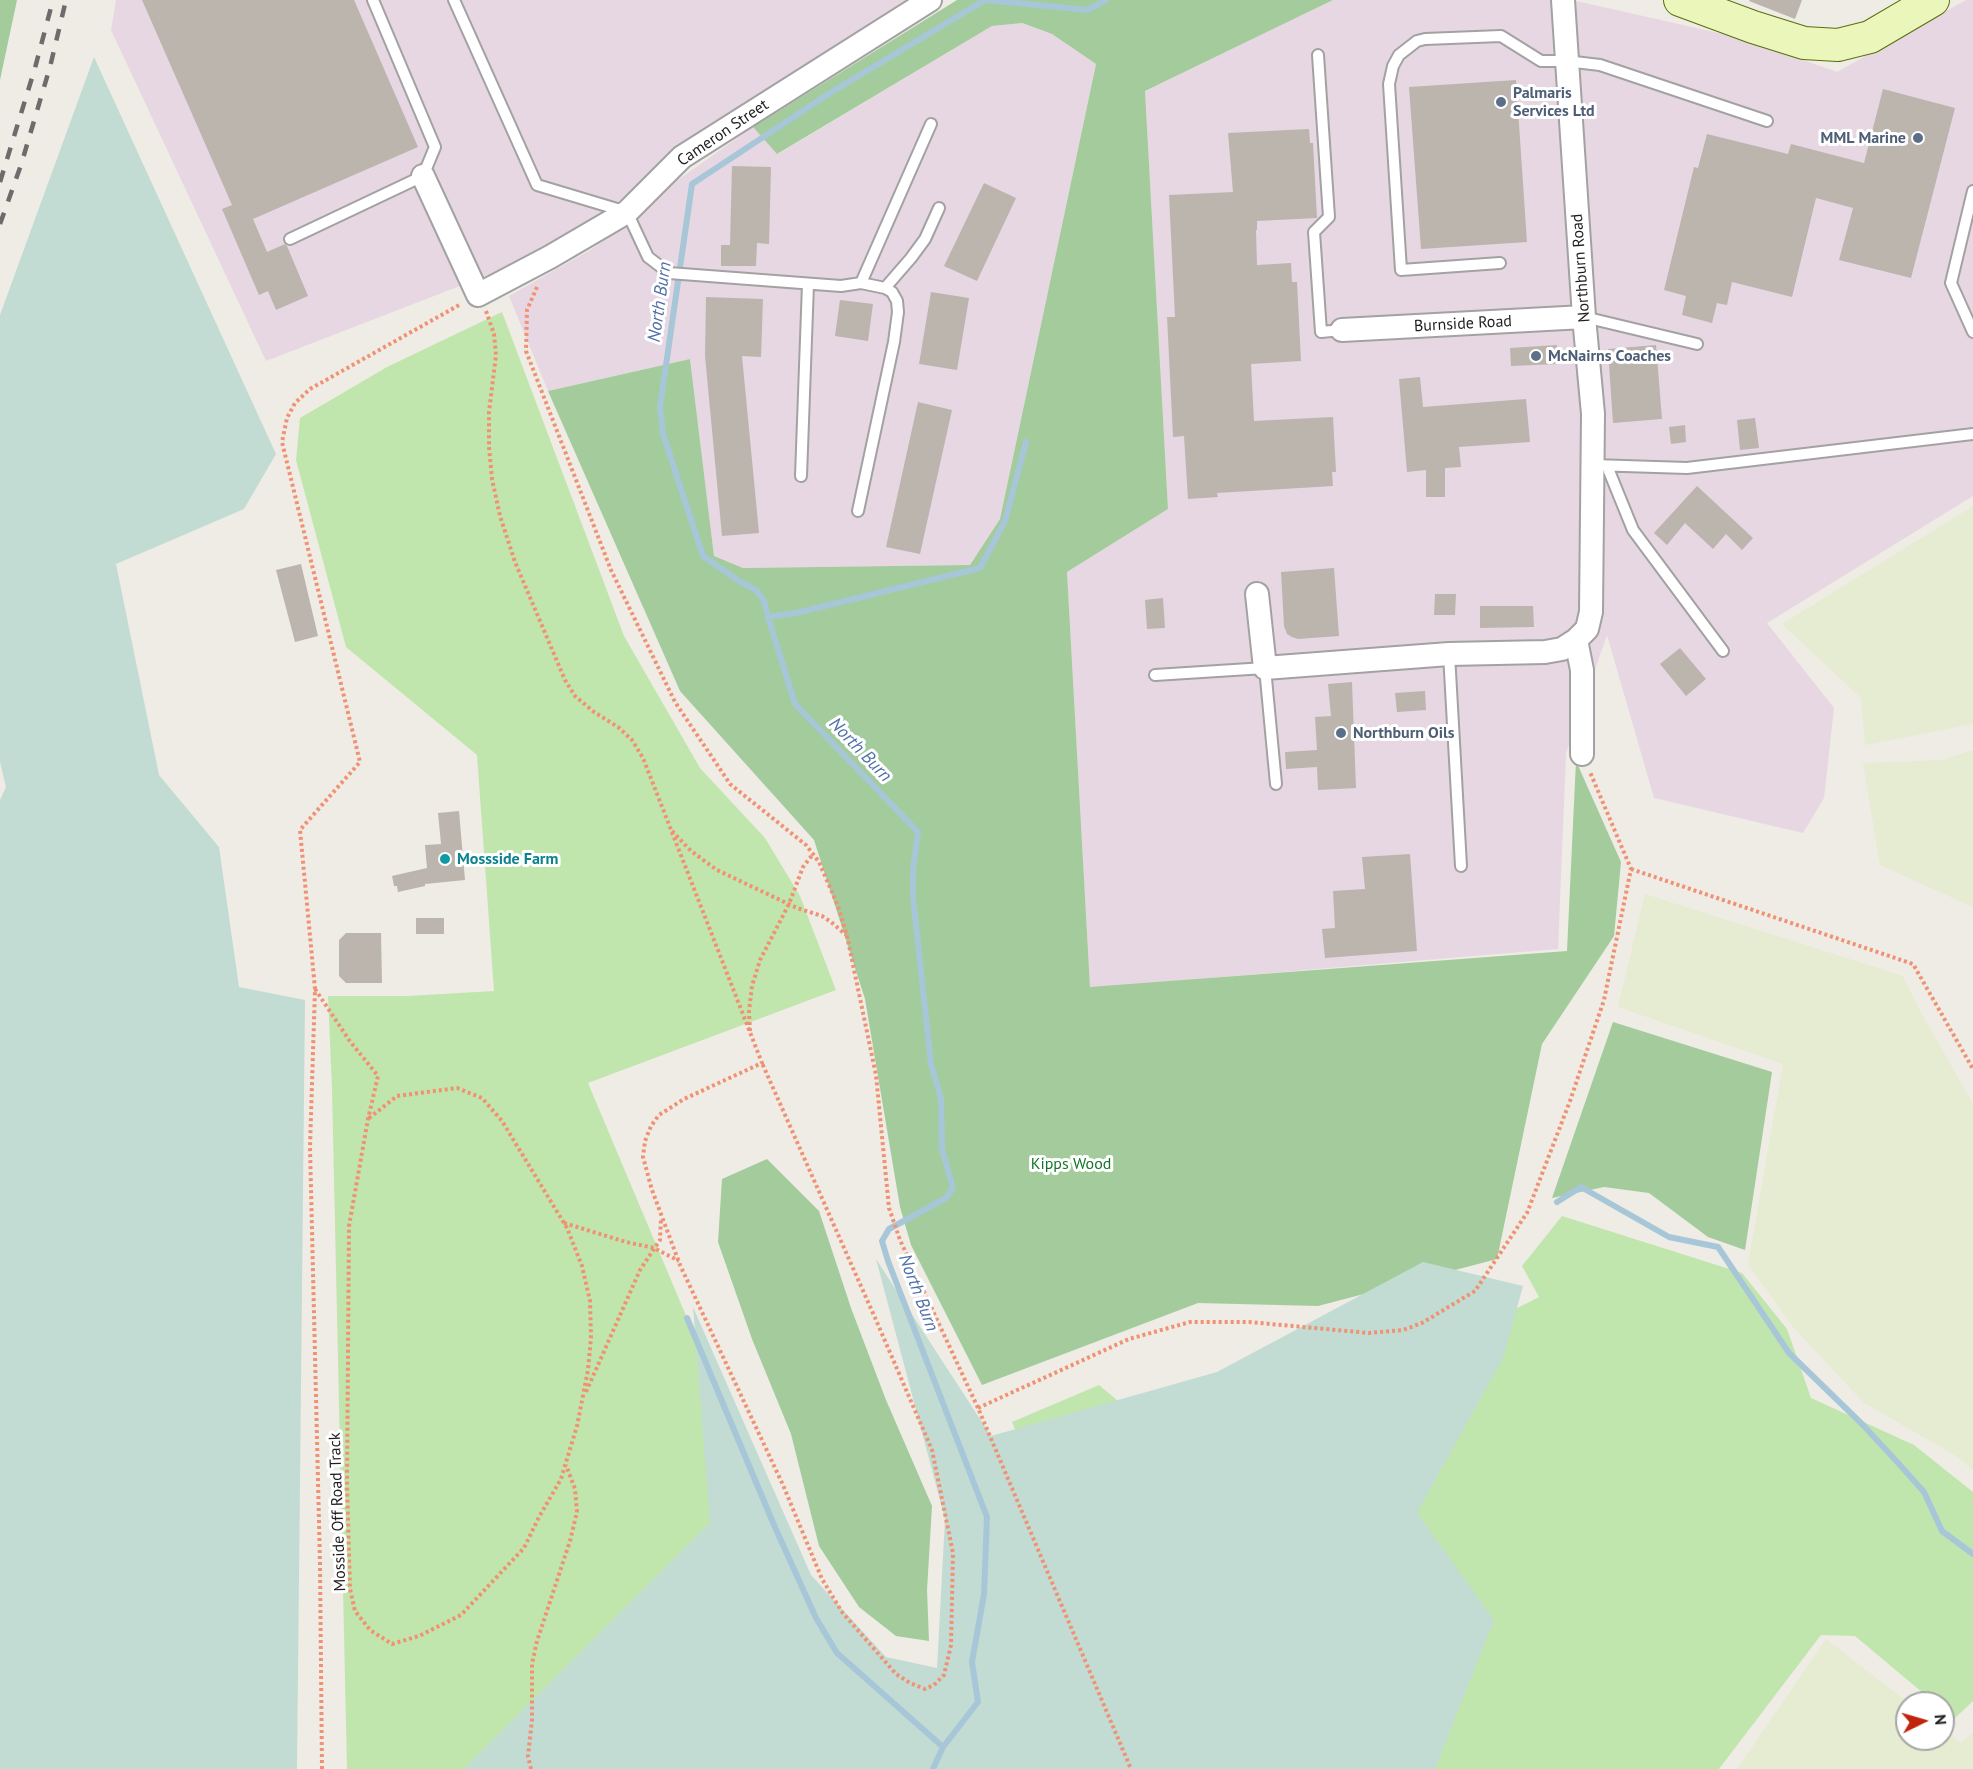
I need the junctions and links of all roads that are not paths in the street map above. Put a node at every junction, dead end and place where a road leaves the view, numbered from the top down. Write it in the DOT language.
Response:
graph roads {
  1 [pos="373,0"];
  2 [pos="454,0"];
  3 [pos="930,0"];
  4 [pos="1563,0"];
  5 [pos="1680,0"];
  6 [pos="1933,0"];
  7 [pos="1318,55"];
  8 [pos="1566,61"];
  9 [pos="1767,121"];
  10 [pos="931,124"];
  11 [pos="423,176"];
  12 [pos="1973,191"];
  13 [pos="939,208"];
  14 [pos="627,213"];
  15 [pos="290,239"];
  16 [pos="1500,263"];
  17 [pos="861,283"];
  18 [pos="808,284"];
  19 [pos="885,288"];
  20 [pos="1584,317"];
  21 [pos="1342,330"];
  22 [pos="1973,332"];
  23 [pos="1697,344"];
  24 [pos="1973,434"];
  25 [pos="1600,465"];
  26 [pos="801,476"];
  27 [pos="858,511"];
  28 [pos="1257,594"];
  29 [pos="1576,640"];
  30 [pos="1723,651"];
  31 [pos="1449,654"];
  32 [pos="1264,668"];
  33 [pos="1155,675"];
  34 [pos="1582,754"];
  35 [pos="1276,784"];
  36 [pos="1461,866"];
  1 -- 11 [label="lane"];
  2 -- 14 [label="lane"];
  3 -- 14 [label="street, Cameron Street"];
  4 -- 8 [label="street, Northburn Road"];
  5 -- 6 [label="main road"];
  7 -- 21 [label="lane"];
  8 -- 9 [label="lane"];
  8 -- 16 [label="lane"];
  8 -- 20 [label="street, Northburn Road"];
  10 -- 17 [label="lane"];
  11 -- 14 [label="street, Cameron Street"];
  11 -- 15 [label="lane"];
  12 -- 22 [label="lane"];
  13 -- 19 [label="lane"];
  14 -- 18 [label="lane"];
  17 -- 18 [label="lane"];
  17 -- 19 [label="lane"];
  18 -- 26 [label="lane"];
  19 -- 27 [label="lane"];
  20 -- 21 [label="street, Burnside Road"];
  20 -- 23 [label="lane"];
  20 -- 25 [label="street, Northburn Road"];
  24 -- 25 [label="lane"];
  25 -- 29 [label="street, Northburn Road"];
  25 -- 30 [label="lane"];
  28 -- 32 [label="street"];
  29 -- 31 [label="street"];
  29 -- 34 [label="street"];
  31 -- 32 [label="street"];
  31 -- 36 [label="lane"];
  32 -- 33 [label="lane"];
  32 -- 35 [label="lane"];
}
